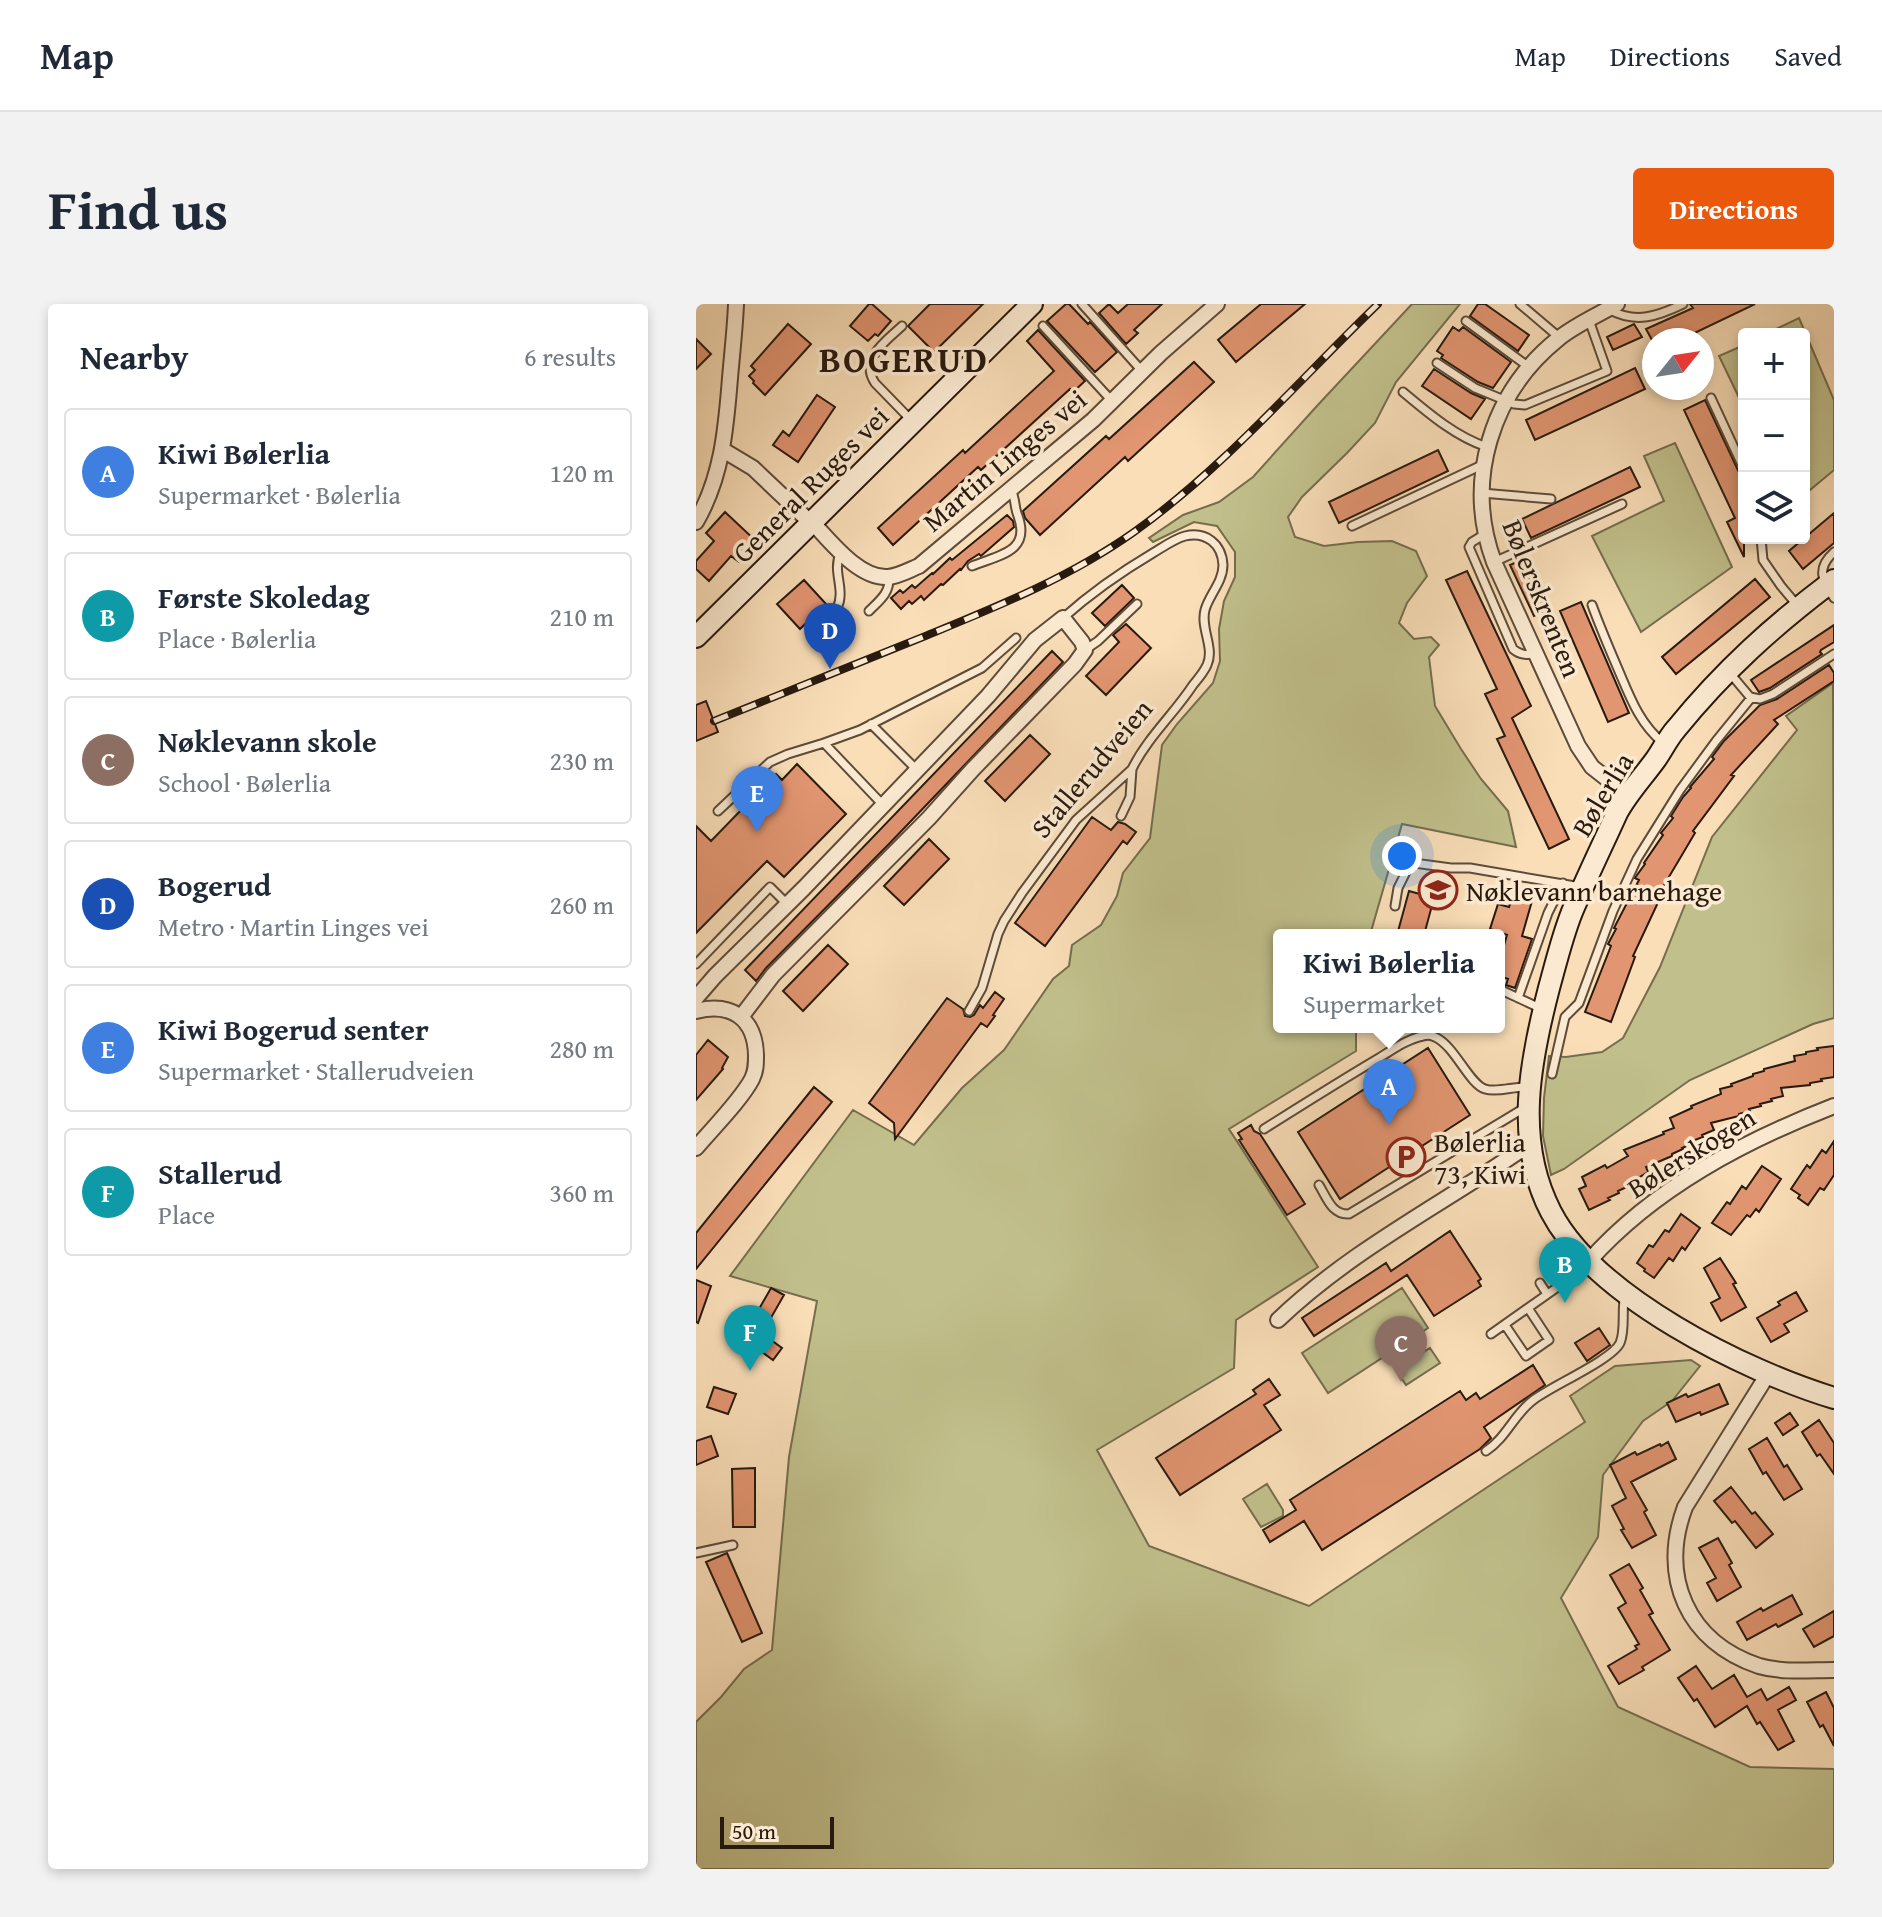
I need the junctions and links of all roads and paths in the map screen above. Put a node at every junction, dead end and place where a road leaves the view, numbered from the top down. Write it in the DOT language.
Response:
graph roads {
  1 [pos="736,304"];
  2 [pos="1032,304"];
  3 [pos="1082,304"];
  4 [pos="1217,304"];
  5 [pos="1520,304"];
  6 [pos="1683,304"];
  7 [pos="1612,306"];
  8 [pos="1589,320"];
  9 [pos="1466,321"];
  10 [pos="902,326"];
  11 [pos="1043,326"];
  12 [pos="1560,338"];
  13 [pos="1437,363"];
  14 [pos="1529,367"];
  15 [pos="1142,372"];
  16 [pos="1403,392"];
  17 [pos="1712,400"];
  18 [pos="1112,401"];
  19 [pos="1505,401"];
  20 [pos="913,422"];
  21 [pos="1487,447"];
  22 [pos="723,450"];
  23 [pos="1738,456"];
  24 [pos="1484,464"];
  25 [pos="1011,490"];
  26 [pos="1482,493"];
  27 [pos="1551,499"];
  28 [pos="1622,504"];
  29 [pos="696,522"];
  30 [pos="811,522"];
  31 [pos="1352,526"];
  32 [pos="1485,534"];
  33 [pos="1762,544"];
  34 [pos="841,552"];
  35 [pos="1834,552"];
  36 [pos="1494,562"];
  37 [pos="972,566"];
  38 [pos="889,577"];
  39 [pos="1831,588"];
  40 [pos="1137,604"];
  41 [pos="1592,605"];
  42 [pos="1799,606"];
  43 [pos="869,611"];
  44 [pos="1063,618"];
  45 [pos="823,623"];
  46 [pos="696,637"];
  47 [pos="1016,638"];
  48 [pos="1085,650"];
  49 [pos="1535,654"];
  50 [pos="1834,654"];
  51 [pos="1727,670"];
  52 [pos="1751,698"];
  53 [pos="871,724"];
  54 [pos="824,743"];
  55 [pos="1665,745"];
  56 [pos="1132,769"];
  57 [pos="917,770"];
  58 [pos="1629,796"];
  59 [pos="883,805"];
  60 [pos="718,811"];
  61 [pos="1121,816"];
  62 [pos="1573,885"];
  63 [pos="788,905"];
  64 [pos="1395,906"];
  65 [pos="696,964"];
  66 [pos="1505,992"];
  67 [pos="696,998"];
  68 [pos="1518,998"];
  69 [pos="1544,1006"];
  70 [pos="696,1011"];
  71 [pos="969,1011"];
  72 [pos="741,1017"];
  73 [pos="1565,1017"];
  74 [pos="1552,1074"];
  75 [pos="1529,1097"];
  76 [pos="1834,1106"];
  77 [pos="1264,1129"];
  78 [pos="696,1148"];
  79 [pos="1530,1149"];
  80 [pos="1406,1157"];
  81 [pos="1417,1173"];
  82 [pos="1319,1185"];
  83 [pos="1589,1261"];
  84 [pos="1540,1283"];
  85 [pos="1626,1292"];
  86 [pos="1547,1294"];
  87 [pos="1528,1308"];
  88 [pos="1278,1320"];
  89 [pos="1505,1325"];
  90 [pos="1491,1334"];
  91 [pos="1768,1374"];
  92 [pos="1834,1398"];
  93 [pos="1486,1451"];
  94 [pos="733,1545"];
  95 [pos="696,1553"];
  96 [pos="1834,1670"];
  1 -- 22 [label="street"];
  2 -- 20 [label="street, General Ruges vei"];
  3 -- 15 [label="lane"];
  4 -- 15 [label="street, Martin Linges vei"];
  5 -- 12 [label="lane"];
  6 -- 7 [label="lane"];
  7 -- 8 [label="street, Bølerskrenten"];
  8 -- 12 [label="street, Bølerskrenten"];
  8 -- 19 [label="lane"];
  9 -- 14 [label="lane"];
  10 -- 20 [label="lane"];
  11 -- 18 [label="lane"];
  12 -- 14 [label="street, Bølerskrenten"];
  13 -- 19 [label="lane"];
  14 -- 19 [label="street, Bølerskrenten"];
  15 -- 18 [label="street, Martin Linges vei"];
  16 -- 21 [label="lane"];
  17 -- 23 [label="lane"];
  18 -- 25 [label="street, Martin Linges vei"];
  19 -- 21 [label="street, Bølerskrenten"];
  20 -- 30 [label="street, General Ruges vei"];
  21 -- 24 [label="street, Bølerskrenten"];
  22 -- 29 [label="street"];
  22 -- 30 [label="street"];
  24 -- 26 [label="street, Bølerskrenten"];
  24 -- 31 [label="lane"];
  25 -- 37 [label="lane"];
  25 -- 38 [label="street, Martin Linges vei"];
  26 -- 27 [label="lane"];
  26 -- 32 [label="street, Bølerskrenten"];
  28 -- 36 [label="lane"];
  30 -- 34 [label="street"];
  30 -- 46 [label="street, General Ruges vei"];
  32 -- 36 [label="street, Bølerskrenten"];
  32 -- 49 [label="lane"];
  33 -- 42 [label="lane"];
  34 -- 38 [label="street"];
  34 -- 45 [label="lane"];
  35 -- 39 [label="lane"];
  36 -- 49 [label="street, Bølerskrenten"];
  38 -- 43 [label="lane"];
  39 -- 42 [label="street, Bølerlia"];
  40 -- 48 [label="lane"];
  41 -- 55 [label="lane"];
  42 -- 51 [label="street, Bølerlia"];
  44 -- 48 [label="street"];
  44 -- 56 [label="lane, Stallerudveien"];
  44 -- 57 [label="street, Stallerudveien"];
  47 -- 53 [label="lane"];
  48 -- 72 [label="street"];
  49 -- 58 [label="street, Bølerskrenten"];
  50 -- 52 [label="lane"];
  51 -- 52 [label="lane"];
  51 -- 55 [label="street, Bølerlia"];
  52 -- 73 [label="lane"];
  53 -- 54 [label="lane"];
  53 -- 57 [label="lane"];
  54 -- 59 [label="lane"];
  54 -- 60 [label="lane"];
  55 -- 58 [label="street, Bølerlia"];
  56 -- 61 [label="lane"];
  56 -- 71 [label="lane, Stallerudveien"];
  57 -- 59 [label="street, Stallerudveien"];
  58 -- 62 [label="street, Bølerlia"];
  59 -- 63 [label="street, Stallerudveien"];
  62 -- 64 [label="lane"];
  62 -- 68 [label="lane"];
  62 -- 69 [label="street, Bølerlia"];
  63 -- 65 [label="lane"];
  63 -- 67 [label="street, Stallerudveien"];
  66 -- 68 [label="lane"];
  68 -- 69 [label="lane"];
  69 -- 73 [label="lane"];
  69 -- 75 [label="street, Bølerlia"];
  70 -- 72 [label="street"];
  72 -- 78 [label="street"];
  73 -- 74 [label="lane"];
  75 -- 77 [label="lane"];
  75 -- 79 [label="street, Bølerlia"];
  75 -- 81 [label="lane"];
  76 -- 83 [label="street, Bølerskogen"];
  79 -- 83 [label="street, Bølerlia"];
  79 -- 88 [label="street"];
  80 -- 81 [label="lane"];
  81 -- 82 [label="lane"];
  83 -- 85 [label="street, Bølerlia"];
  83 -- 86 [label="lane"];
  84 -- 86 [label="lane"];
  85 -- 91 [label="street, Bølerlia"];
  85 -- 93 [label="lane"];
  86 -- 87 [label="lane"];
  87 -- 89 [label="lane"];
  87 -- 89 [label="lane"];
  89 -- 90 [label="lane"];
  91 -- 92 [label="street, Bølerlia"];
  91 -- 96 [label="street"];
  94 -- 95 [label="lane"];
}
